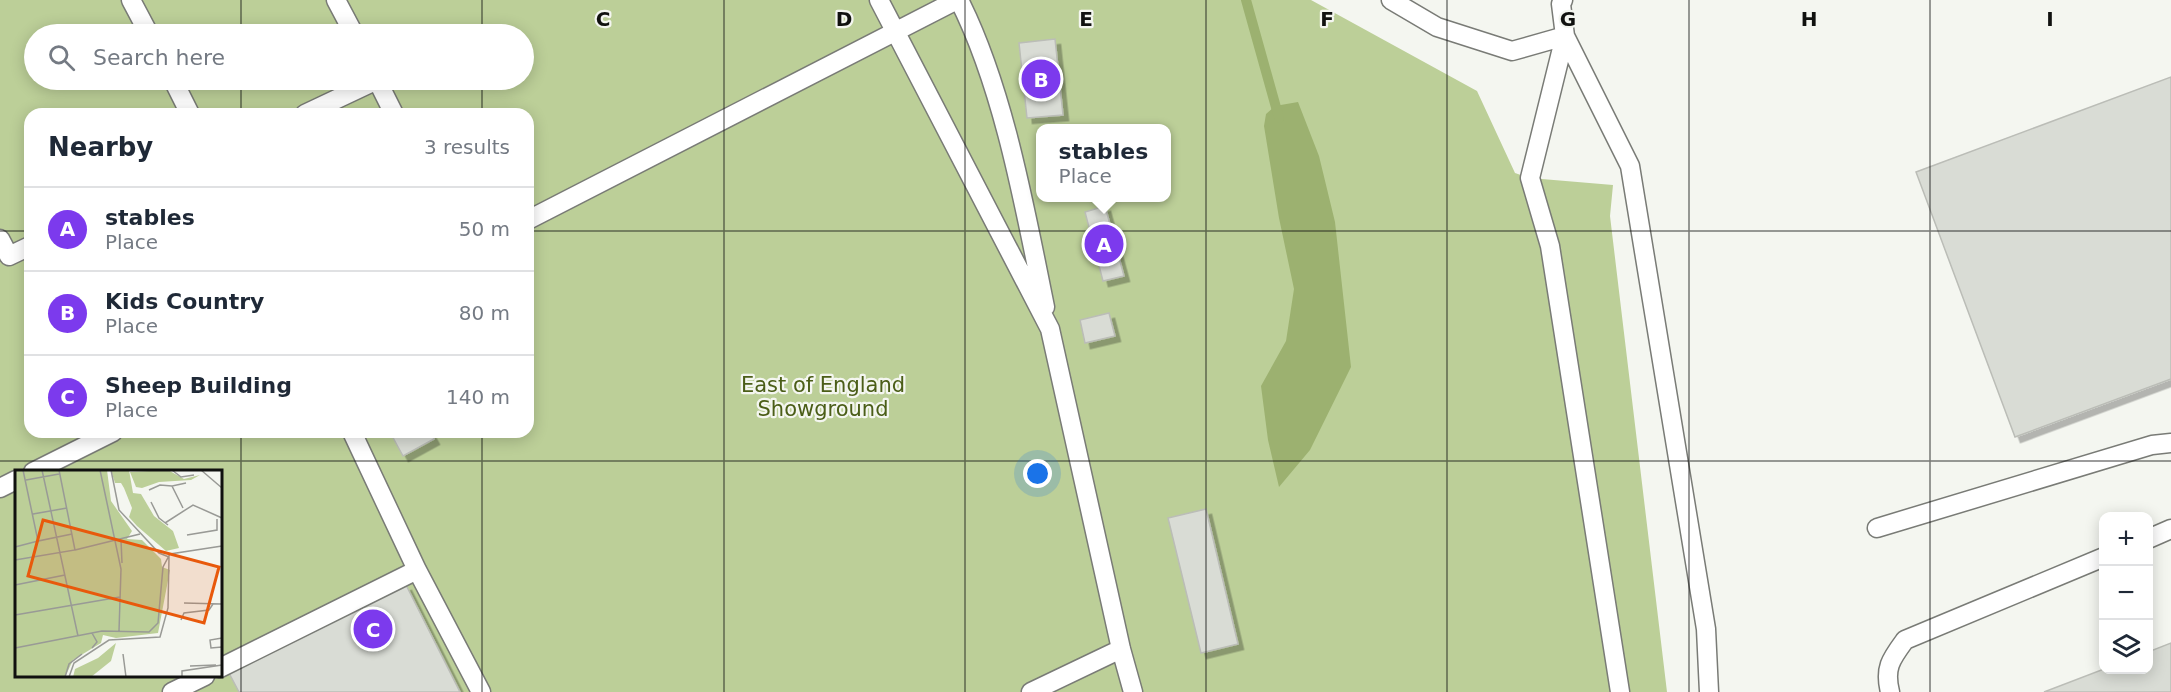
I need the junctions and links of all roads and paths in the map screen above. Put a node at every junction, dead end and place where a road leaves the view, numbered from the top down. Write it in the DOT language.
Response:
graph roads {
  1 [pos="131,0"];
  2 [pos="336,0"];
  3 [pos="879,0"];
  4 [pos="958,0"];
  5 [pos="1391,0"];
  6 [pos="1563,0"];
  7 [pos="144,24"];
  8 [pos="349,24"];
  9 [pos="896,33"];
  10 [pos="1565,36"];
  11 [pos="177,90"];
  12 [pos="356,90"];
  13 [pos="382,90"];
  14 [pos="187,108"];
  15 [pos="318,108"];
  16 [pos="391,108"];
  17 [pos="534,217"];
  18 [pos="0,239"];
  19 [pos="24,249"];
  20 [pos="4,259"];
  21 [pos="1050,329"];
  22 [pos="101,438"];
  23 [pos="355,438"];
  24 [pos="2171,443"];
  25 [pos="35,470"];
  26 [pos="15,480"];
  27 [pos="0,488"];
  28 [pos="1877,528"];
  29 [pos="2171,529"];
  30 [pos="2153,537"];
  31 [pos="2099,559"];
  32 [pos="417,570"];
  33 [pos="1121,649"];
  34 [pos="222,667"];
  35 [pos="201,677"];
  36 [pos="172,692"];
  37 [pos="481,692"];
  38 [pos="1031,692"];
  39 [pos="1133,692"];
  40 [pos="1620,692"];
  41 [pos="1709,692"];
  42 [pos="1890,692"];
  1 -- 7 [label="lane"];
  2 -- 8 [label="lane"];
  3 -- 9 [label="lane"];
  4 -- 9 [label="lane"];
  4 -- 21 [label="lane"];
  5 -- 10 [label="lane"];
  6 -- 10 [label="lane"];
  9 -- 17 [label="lane"];
  9 -- 21 [label="lane"];
  10 -- 40 [label="lane"];
  10 -- 41 [label="lane"];
  11 -- 14 [label="lane"];
  12 -- 15 [label="lane"];
  13 -- 16 [label="lane"];
  18 -- 20 [label="lane"];
  19 -- 20 [label="lane"];
  21 -- 33 [label="lane"];
  22 -- 25 [label="lane"];
  23 -- 32 [label="lane"];
  24 -- 28 [label="lane"];
  26 -- 27 [label="lane"];
  29 -- 30 [label="lane"];
  31 -- 42 [label="lane"];
  32 -- 34 [label="lane"];
  32 -- 37 [label="lane"];
  33 -- 38 [label="lane"];
  33 -- 39 [label="lane"];
  35 -- 36 [label="lane"];
}
